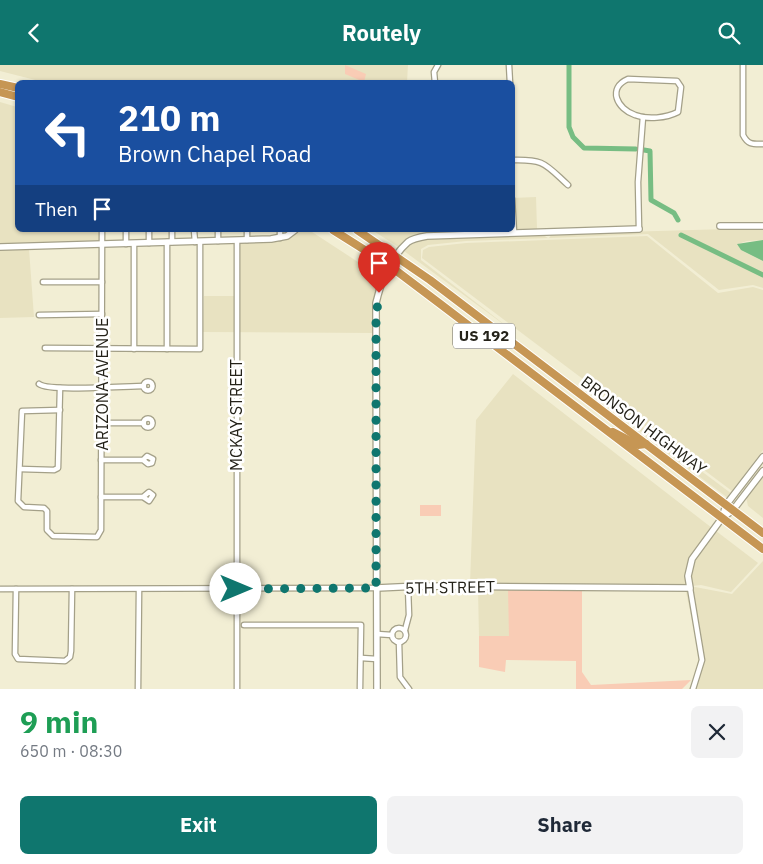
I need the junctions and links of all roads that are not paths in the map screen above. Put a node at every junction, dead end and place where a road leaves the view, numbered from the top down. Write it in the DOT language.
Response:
graph roads {
  1 [pos="438,65"];
  2 [pos="509,65"];
  3 [pos="743,65"];
  4 [pos="0,79"];
  5 [pos="435,80"];
  6 [pos="510,80"];
  7 [pos="15,82"];
  8 [pos="0,84"];
  9 [pos="15,87"];
  10 [pos="0,92"];
  11 [pos="15,96"];
  12 [pos="643,117"];
  13 [pos="763,144"];
  14 [pos="515,160"];
  15 [pos="568,185"];
  16 [pos="720,226"];
  17 [pos="763,226"];
  18 [pos="639,229"];
  19 [pos="102,232"];
  20 [pos="126,232"];
  21 [pos="149,232"];
  22 [pos="172,232"];
  23 [pos="195,232"];
  24 [pos="218,232"];
  25 [pos="247,232"];
  26 [pos="280,232"];
  27 [pos="290,232"];
  28 [pos="336,232"];
  29 [pos="360,232"];
  30 [pos="514,233"];
  31 [pos="280,238"];
  32 [pos="247,240"];
  33 [pos="218,241"];
  34 [pos="237,241"];
  35 [pos="169,242"];
  36 [pos="198,242"];
  37 [pos="134,243"];
  38 [pos="149,243"];
  39 [pos="102,244"];
  40 [pos="126,244"];
  41 [pos="0,247"];
  42 [pos="397,256"];
  43 [pos="390,266"];
  44 [pos="43,282"];
  45 [pos="102,282"];
  46 [pos="102,314"];
  47 [pos="39,315"];
  48 [pos="45,348"];
  49 [pos="102,349"];
  50 [pos="134,349"];
  51 [pos="167,349"];
  52 [pos="520,364"];
  53 [pos="563,381"];
  54 [pos="39,384"];
  55 [pos="101,386"];
  56 [pos="144,386"];
  57 [pos="60,388"];
  58 [pos="555,391"];
  59 [pos="582,395"];
  60 [pos="60,410"];
  61 [pos="101,423"];
  62 [pos="144,423"];
  63 [pos="607,430"];
  64 [pos="646,444"];
  65 [pos="763,457"];
  66 [pos="101,460"];
  67 [pos="143,460"];
  68 [pos="20,469"];
  69 [pos="763,471"];
  70 [pos="101,497"];
  71 [pos="142,497"];
  72 [pos="730,507"];
  73 [pos="722,518"];
  74 [pos="763,533"];
  75 [pos="763,549"];
  76 [pos="408,587"];
  77 [pos="376,588"];
  78 [pos="690,588"];
  79 [pos="0,589"];
  80 [pos="16,589"];
  81 [pos="72,589"];
  82 [pos="236,589"];
  83 [pos="139,590"];
  84 [pos="244,625"];
  85 [pos="405,630"];
  86 [pos="377,634"];
  87 [pos="392,635"];
  88 [pos="399,642"];
  89 [pos="360,658"];
  90 [pos="377,659"];
  91 [pos="360,688"];
  92 [pos="138,689"];
  93 [pos="237,689"];
  94 [pos="377,689"];
  95 [pos="409,689"];
  96 [pos="693,689"];
  1 -- 5 [label="street"];
  2 -- 6 [label="street"];
  3 -- 13 [label="street"];
  4 -- 7 [label="highway"];
  8 -- 9 [label="highway"];
  10 -- 11 [label="highway"];
  12 -- 12 [label="street"];
  12 -- 18 [label="street"];
  14 -- 15 [label="street"];
  16 -- 17 [label="street"];
  18 -- 30 [label="street"];
  19 -- 39 [label="street, ARIZONA AVENUE"];
  20 -- 40 [label="street"];
  21 -- 38 [label="street"];
  22 -- 35 [label="street"];
  23 -- 36 [label="street"];
  24 -- 33 [label="street"];
  25 -- 32 [label="street"];
  26 -- 31 [label="street"];
  27 -- 31 [label="street"];
  28 -- 43 [label="highway, US 192"];
  29 -- 42 [label="highway, US 192"];
  30 -- 42 [label="street"];
  31 -- 32 [label="street"];
  32 -- 34 [label="street"];
  33 -- 34 [label="street"];
  33 -- 36 [label="street"];
  34 -- 82 [label="street, MCKAY STREET"];
  35 -- 36 [label="street"];
  35 -- 38 [label="street"];
  35 -- 51 [label="street"];
  36 -- 51 [label="street"];
  37 -- 38 [label="street"];
  37 -- 40 [label="street"];
  37 -- 50 [label="street"];
  39 -- 40 [label="street"];
  39 -- 41 [label="street"];
  39 -- 45 [label="street, ARIZONA AVENUE"];
  42 -- 43 [label="street"];
  42 -- 53 [label="highway, BRONSON HIGHWAY / US 192"];
  43 -- 52 [label="highway, US 192"];
  43 -- 77 [label="street"];
  44 -- 45 [label="street"];
  45 -- 46 [label="street, ARIZONA AVENUE"];
  46 -- 47 [label="street"];
  46 -- 49 [label="street, ARIZONA AVENUE"];
  48 -- 49 [label="street"];
  49 -- 50 [label="street"];
  49 -- 55 [label="street, ARIZONA AVENUE"];
  50 -- 51 [label="street"];
  52 -- 53 [label="highway"];
  52 -- 58 [label="highway, US 192"];
  53 -- 59 [label="highway, BRONSON HIGHWAY / US 192"];
  54 -- 57 [label="street"];
  55 -- 56 [label="street"];
  55 -- 57 [label="street"];
  55 -- 61 [label="street, ARIZONA AVENUE"];
  57 -- 60 [label="street"];
  58 -- 59 [label="highway"];
  58 -- 63 [label="highway, BRONSON HIGHWAY / US 192"];
  59 -- 64 [label="highway, BRONSON HIGHWAY / US 192"];
  60 -- 68 [label="street"];
  60 -- 68 [label="street"];
  61 -- 62 [label="street"];
  61 -- 66 [label="street, ARIZONA AVENUE"];
  63 -- 64 [label="highway"];
  63 -- 73 [label="highway, BRONSON HIGHWAY / US 192"];
  64 -- 72 [label="highway, BRONSON HIGHWAY / US 192"];
  65 -- 72 [label="street"];
  66 -- 67 [label="street"];
  66 -- 70 [label="street, ARIZONA AVENUE"];
  68 -- 70 [label="street, ARIZONA AVENUE"];
  69 -- 72 [label="street"];
  70 -- 71 [label="street"];
  72 -- 73 [label="street"];
  72 -- 74 [label="highway, BRONSON HIGHWAY / US 192"];
  73 -- 75 [label="highway, BRONSON HIGHWAY / US 192"];
  73 -- 78 [label="street"];
  76 -- 77 [label="street, 5TH STREET"];
  76 -- 78 [label="street, 5TH STREET"];
  76 -- 85 [label="street"];
  77 -- 82 [label="street, 5TH STREET"];
  77 -- 86 [label="street"];
  78 -- 96 [label="street"];
  79 -- 80 [label="street, 5TH STREET"];
  80 -- 81 [label="street, 5TH STREET"];
  80 -- 81 [label="street"];
  81 -- 83 [label="street, 5TH STREET"];
  82 -- 83 [label="street, 5TH STREET"];
  82 -- 93 [label="street, MCKAY STREET"];
  83 -- 92 [label="street"];
  84 -- 89 [label="street"];
  85 -- 87 [label="street"];
  85 -- 88 [label="street"];
  86 -- 87 [label="street"];
  86 -- 90 [label="street"];
  87 -- 88 [label="street"];
  88 -- 95 [label="street"];
  89 -- 90 [label="street"];
  89 -- 91 [label="street"];
  90 -- 94 [label="street"];
}
